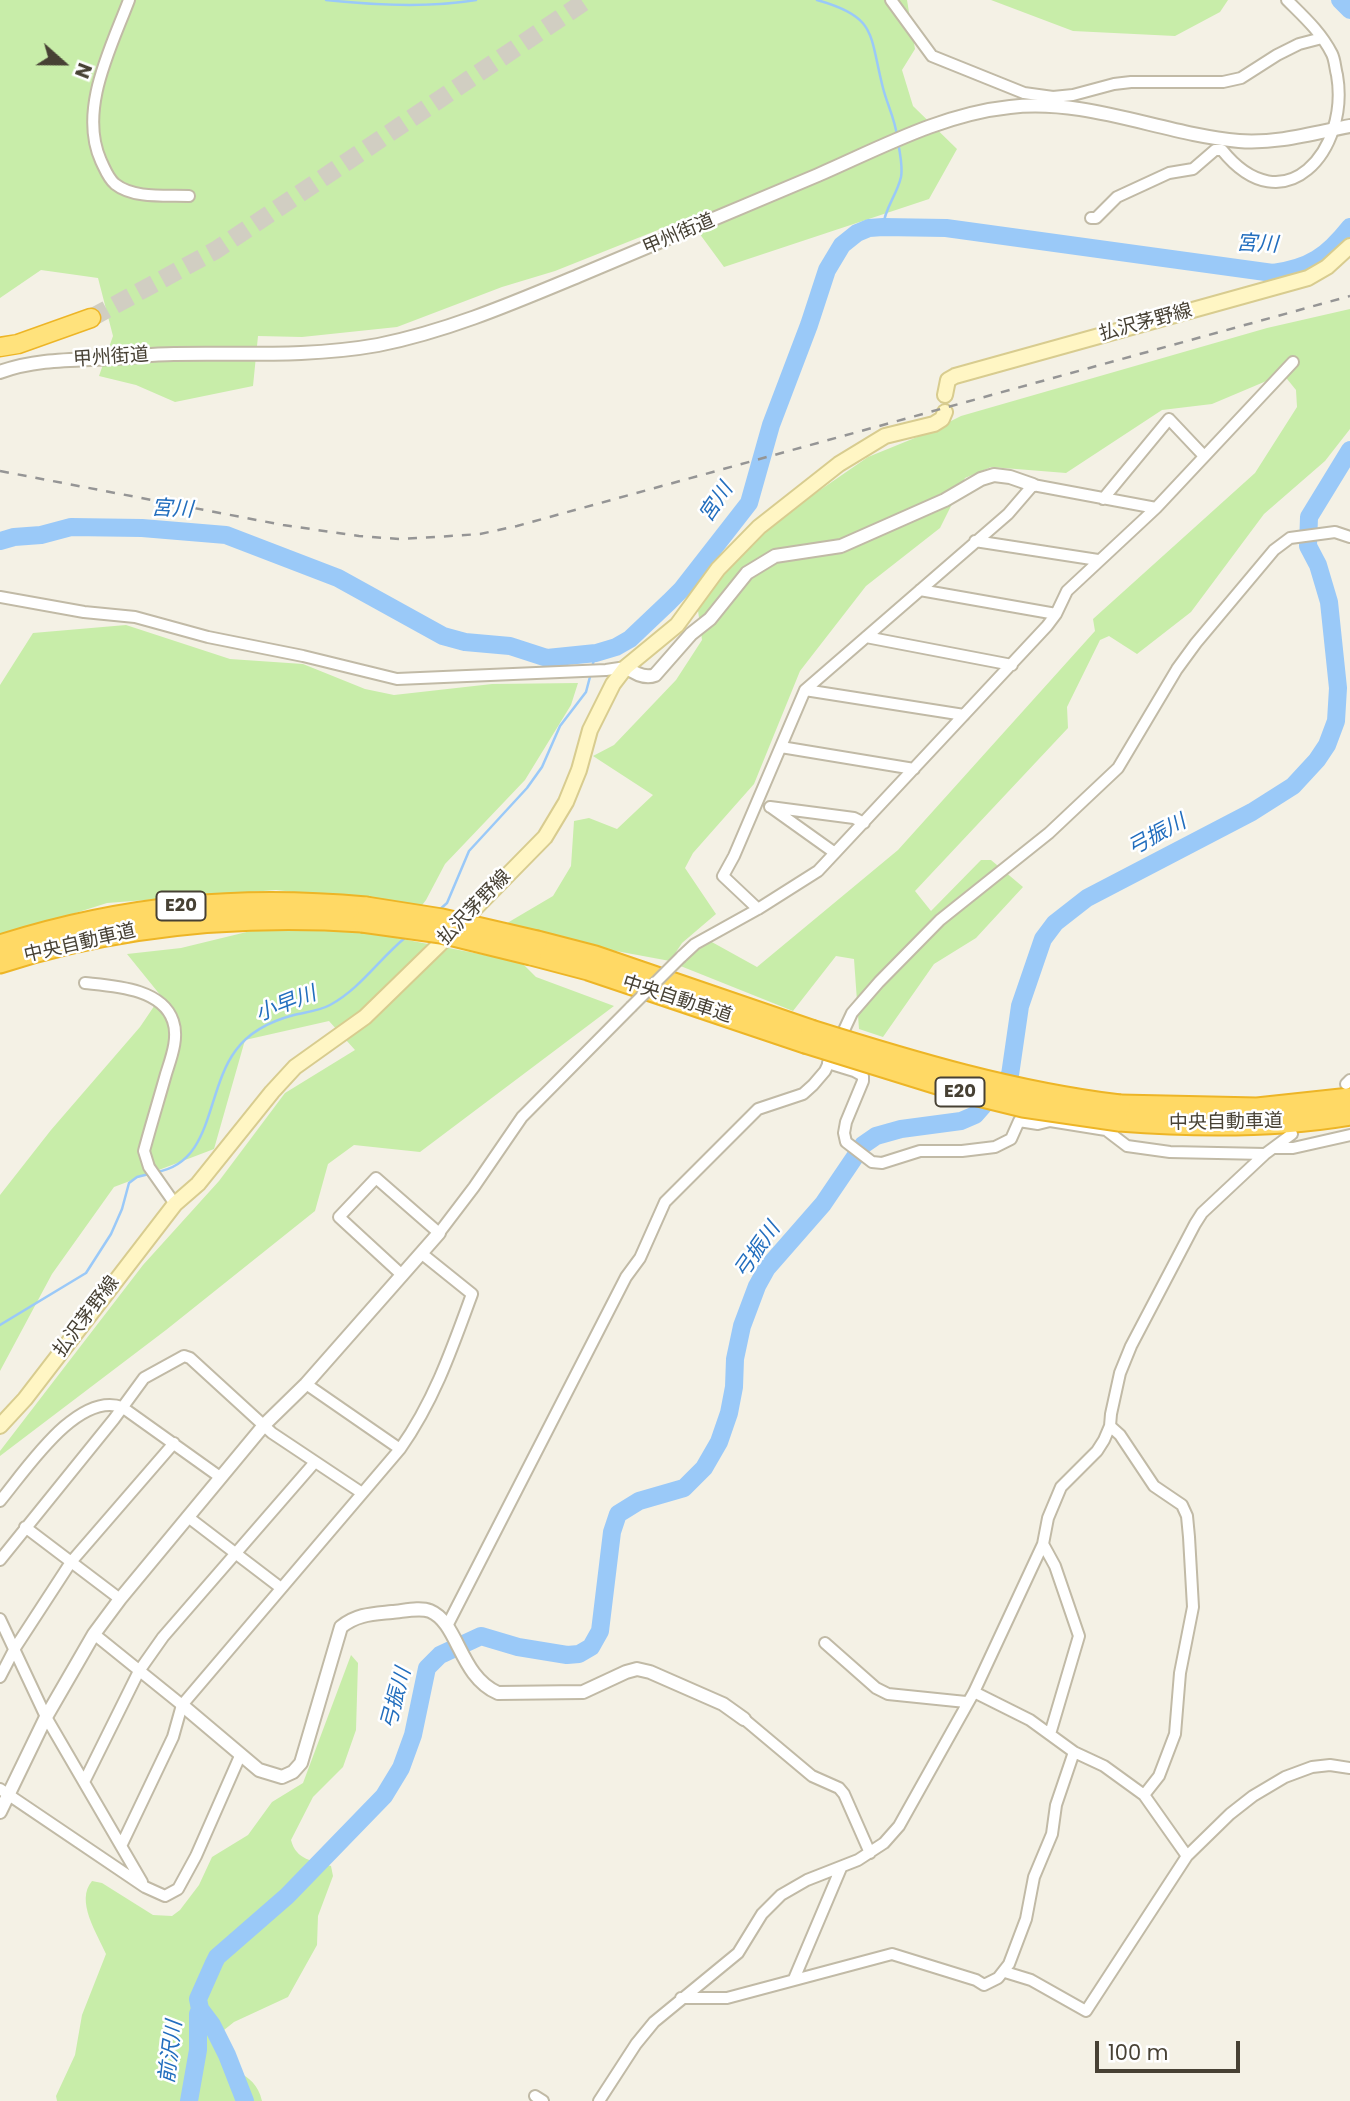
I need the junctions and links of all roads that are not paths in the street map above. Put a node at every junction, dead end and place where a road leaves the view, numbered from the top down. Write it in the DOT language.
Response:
graph roads {
  1 [pos="129,0"];
  2 [pos="891,0"];
  3 [pos="1286,0"];
  4 [pos="1322,38"];
  5 [pos="1074,101"];
  6 [pos="1350,126"];
  7 [pos="1334,130"];
  8 [pos="189,196"];
  9 [pos="1091,218"];
  10 [pos="1350,246"];
  11 [pos="91,318"];
  12 [pos="0,347"];
  13 [pos="1293,362"];
  14 [pos="0,372"];
  15 [pos="945,395"];
  16 [pos="945,412"];
  17 [pos="1204,456"];
  18 [pos="1033,485"];
  19 [pos="1103,499"];
  20 [pos="1156,508"];
  21 [pos="1350,537"];
  22 [pos="975,541"];
  23 [pos="1098,560"];
  24 [pos="920,590"];
  25 [pos="0,597"];
  26 [pos="1056,614"];
  27 [pos="866,637"];
  28 [pos="1012,664"];
  29 [pos="626,667"];
  30 [pos="805,690"];
  31 [pos="964,715"];
  32 [pos="781,747"];
  33 [pos="914,769"];
  34 [pos="756,803"];
  35 [pos="770,807"];
  36 [pos="864,823"];
  37 [pos="835,853"];
  38 [pos="758,909"];
  39 [pos="364,914"];
  40 [pos="0,944"];
  41 [pos="0,963"];
  42 [pos="85,983"];
  43 [pos="828,1063"];
  44 [pos="1349,1088"];
  45 [pos="1120,1113"];
  46 [pos="1350,1115"];
  47 [pos="1292,1134"];
  48 [pos="1350,1135"];
  49 [pos="1276,1148"];
  50 [pos="1265,1154"];
  51 [pos="175,1204"];
  52 [pos="439,1233"];
  53 [pos="421,1253"];
  54 [pos="402,1275"];
  55 [pos="306,1384"];
  56 [pos="122,1407"];
  57 [pos="265,1424"];
  58 [pos="0,1426"];
  59 [pos="1110,1426"];
  60 [pos="174,1443"];
  61 [pos="400,1449"];
  62 [pos="315,1462"];
  63 [pos="220,1477"];
  64 [pos="362,1493"];
  65 [pos="0,1501"];
  66 [pos="188,1517"];
  67 [pos="25,1527"];
  68 [pos="1043,1544"];
  69 [pos="236,1553"];
  70 [pos="0,1560"];
  71 [pos="71,1562"];
  72 [pos="281,1588"];
  73 [pos="120,1599"];
  74 [pos="0,1619"];
  75 [pos="447,1626"];
  76 [pos="94,1634"];
  77 [pos="825,1643"];
  78 [pos="15,1648"];
  79 [pos="139,1671"];
  80 [pos="0,1677"];
  81 [pos="974,1692"];
  82 [pos="966,1702"];
  83 [pos="182,1705"];
  84 [pos="46,1717"];
  85 [pos="744,1718"];
  86 [pos="1050,1734"];
  87 [pos="1074,1752"];
  88 [pos="240,1756"];
  89 [pos="1350,1768"];
  90 [pos="84,1782"];
  91 [pos="4,1791"];
  92 [pos="1144,1795"];
  93 [pos="0,1812"];
  94 [pos="121,1846"];
  95 [pos="870,1853"];
  96 [pos="1188,1856"];
  97 [pos="841,1868"];
  98 [pos="145,1887"];
  99 [pos="1005,1972"];
  100 [pos="794,1979"];
  101 [pos="681,1998"];
  102 [pos="599,2101"];
  1 -- 8 [label="street"];
  2 -- 5 [label="street"];
  3 -- 4 [label="street"];
  4 -- 5 [label="street"];
  4 -- 7 [label="street"];
  5 -- 7 [label="street, 甲州街道"];
  5 -- 14 [label="street, 甲州街道"];
  6 -- 7 [label="street, 甲州街道"];
  7 -- 9 [label="street"];
  10 -- 15 [label="main road, 払沢茅野線"];
  11 -- 12 [label="highway"];
  13 -- 17 [label="street"];
  16 -- 29 [label="main road, 払沢茅野線"];
  17 -- 19 [label="street"];
  17 -- 20 [label="street"];
  18 -- 19 [label="street"];
  18 -- 22 [label="street"];
  18 -- 29 [label="street"];
  19 -- 20 [label="street"];
  20 -- 23 [label="street"];
  21 -- 43 [label="street"];
  22 -- 23 [label="street"];
  22 -- 24 [label="street"];
  23 -- 26 [label="street"];
  24 -- 26 [label="street"];
  24 -- 27 [label="street"];
  25 -- 29 [label="street"];
  26 -- 28 [label="street"];
  27 -- 28 [label="street"];
  27 -- 30 [label="street"];
  28 -- 31 [label="street"];
  29 -- 51 [label="main road, 払沢茅野線"];
  30 -- 31 [label="street"];
  30 -- 32 [label="street"];
  31 -- 33 [label="street"];
  32 -- 33 [label="street"];
  32 -- 34 [label="street"];
  33 -- 36 [label="street"];
  34 -- 35 [label="street"];
  34 -- 38 [label="street"];
  35 -- 36 [label="street"];
  35 -- 37 [label="street"];
  36 -- 37 [label="street"];
  37 -- 38 [label="street"];
  38 -- 52 [label="street, bridge"];
  39 -- 40 [label="highway, 中央自動車道 / E20"];
  39 -- 41 [label="highway, 中央自動車道 / E20"];
  39 -- 45 [label="highway, 中央自動車道 / E20, bridge"];
  42 -- 51 [label="street"];
  43 -- 50 [label="street"];
  43 -- 75 [label="street"];
  44 -- 45 [label="highway, 中央自動車道 / E20"];
  45 -- 46 [label="highway, 中央自動車道 / E20"];
  47 -- 49 [label="street"];
  48 -- 49 [label="street"];
  49 -- 50 [label="street"];
  50 -- 59 [label="street"];
  51 -- 58 [label="main road, 払沢茅野線"];
  52 -- 53 [label="street"];
  52 -- 54 [label="street"];
  53 -- 54 [label="street"];
  53 -- 61 [label="street"];
  54 -- 55 [label="street"];
  55 -- 57 [label="street"];
  55 -- 61 [label="street"];
  56 -- 57 [label="street"];
  56 -- 60 [label="street"];
  56 -- 65 [label="street"];
  56 -- 67 [label="street"];
  57 -- 62 [label="street"];
  57 -- 63 [label="street"];
  59 -- 68 [label="street"];
  59 -- 92 [label="street"];
  60 -- 63 [label="street"];
  60 -- 71 [label="street"];
  61 -- 64 [label="street"];
  62 -- 64 [label="street"];
  62 -- 69 [label="street"];
  63 -- 66 [label="street"];
  64 -- 72 [label="street"];
  66 -- 69 [label="street"];
  66 -- 73 [label="street"];
  67 -- 70 [label="street"];
  67 -- 71 [label="street"];
  68 -- 81 [label="street"];
  68 -- 86 [label="street"];
  69 -- 72 [label="street"];
  69 -- 79 [label="street"];
  71 -- 73 [label="street"];
  71 -- 78 [label="street"];
  72 -- 83 [label="street"];
  73 -- 76 [label="street"];
  74 -- 78 [label="street"];
  75 -- 85 [label="street"];
  75 -- 88 [label="street"];
  76 -- 79 [label="street"];
  76 -- 84 [label="street"];
  77 -- 82 [label="street"];
  78 -- 80 [label="street"];
  78 -- 84 [label="street"];
  79 -- 83 [label="street"];
  79 -- 90 [label="street"];
  81 -- 82 [label="street"];
  81 -- 86 [label="street"];
  82 -- 95 [label="street"];
  83 -- 88 [label="street"];
  83 -- 94 [label="street"];
  84 -- 90 [label="street"];
  84 -- 91 [label="street"];
  85 -- 95 [label="street"];
  86 -- 87 [label="street"];
  87 -- 92 [label="street"];
  87 -- 99 [label="street"];
  88 -- 98 [label="street"];
  89 -- 96 [label="street"];
  90 -- 94 [label="street"];
  91 -- 93 [label="street"];
  91 -- 98 [label="street"];
  92 -- 96 [label="street"];
  94 -- 98 [label="street"];
  95 -- 97 [label="street"];
  96 -- 99 [label="street"];
  97 -- 100 [label="street"];
  97 -- 101 [label="street"];
  99 -- 100 [label="street"];
  100 -- 101 [label="street"];
  101 -- 102 [label="street"];
}
